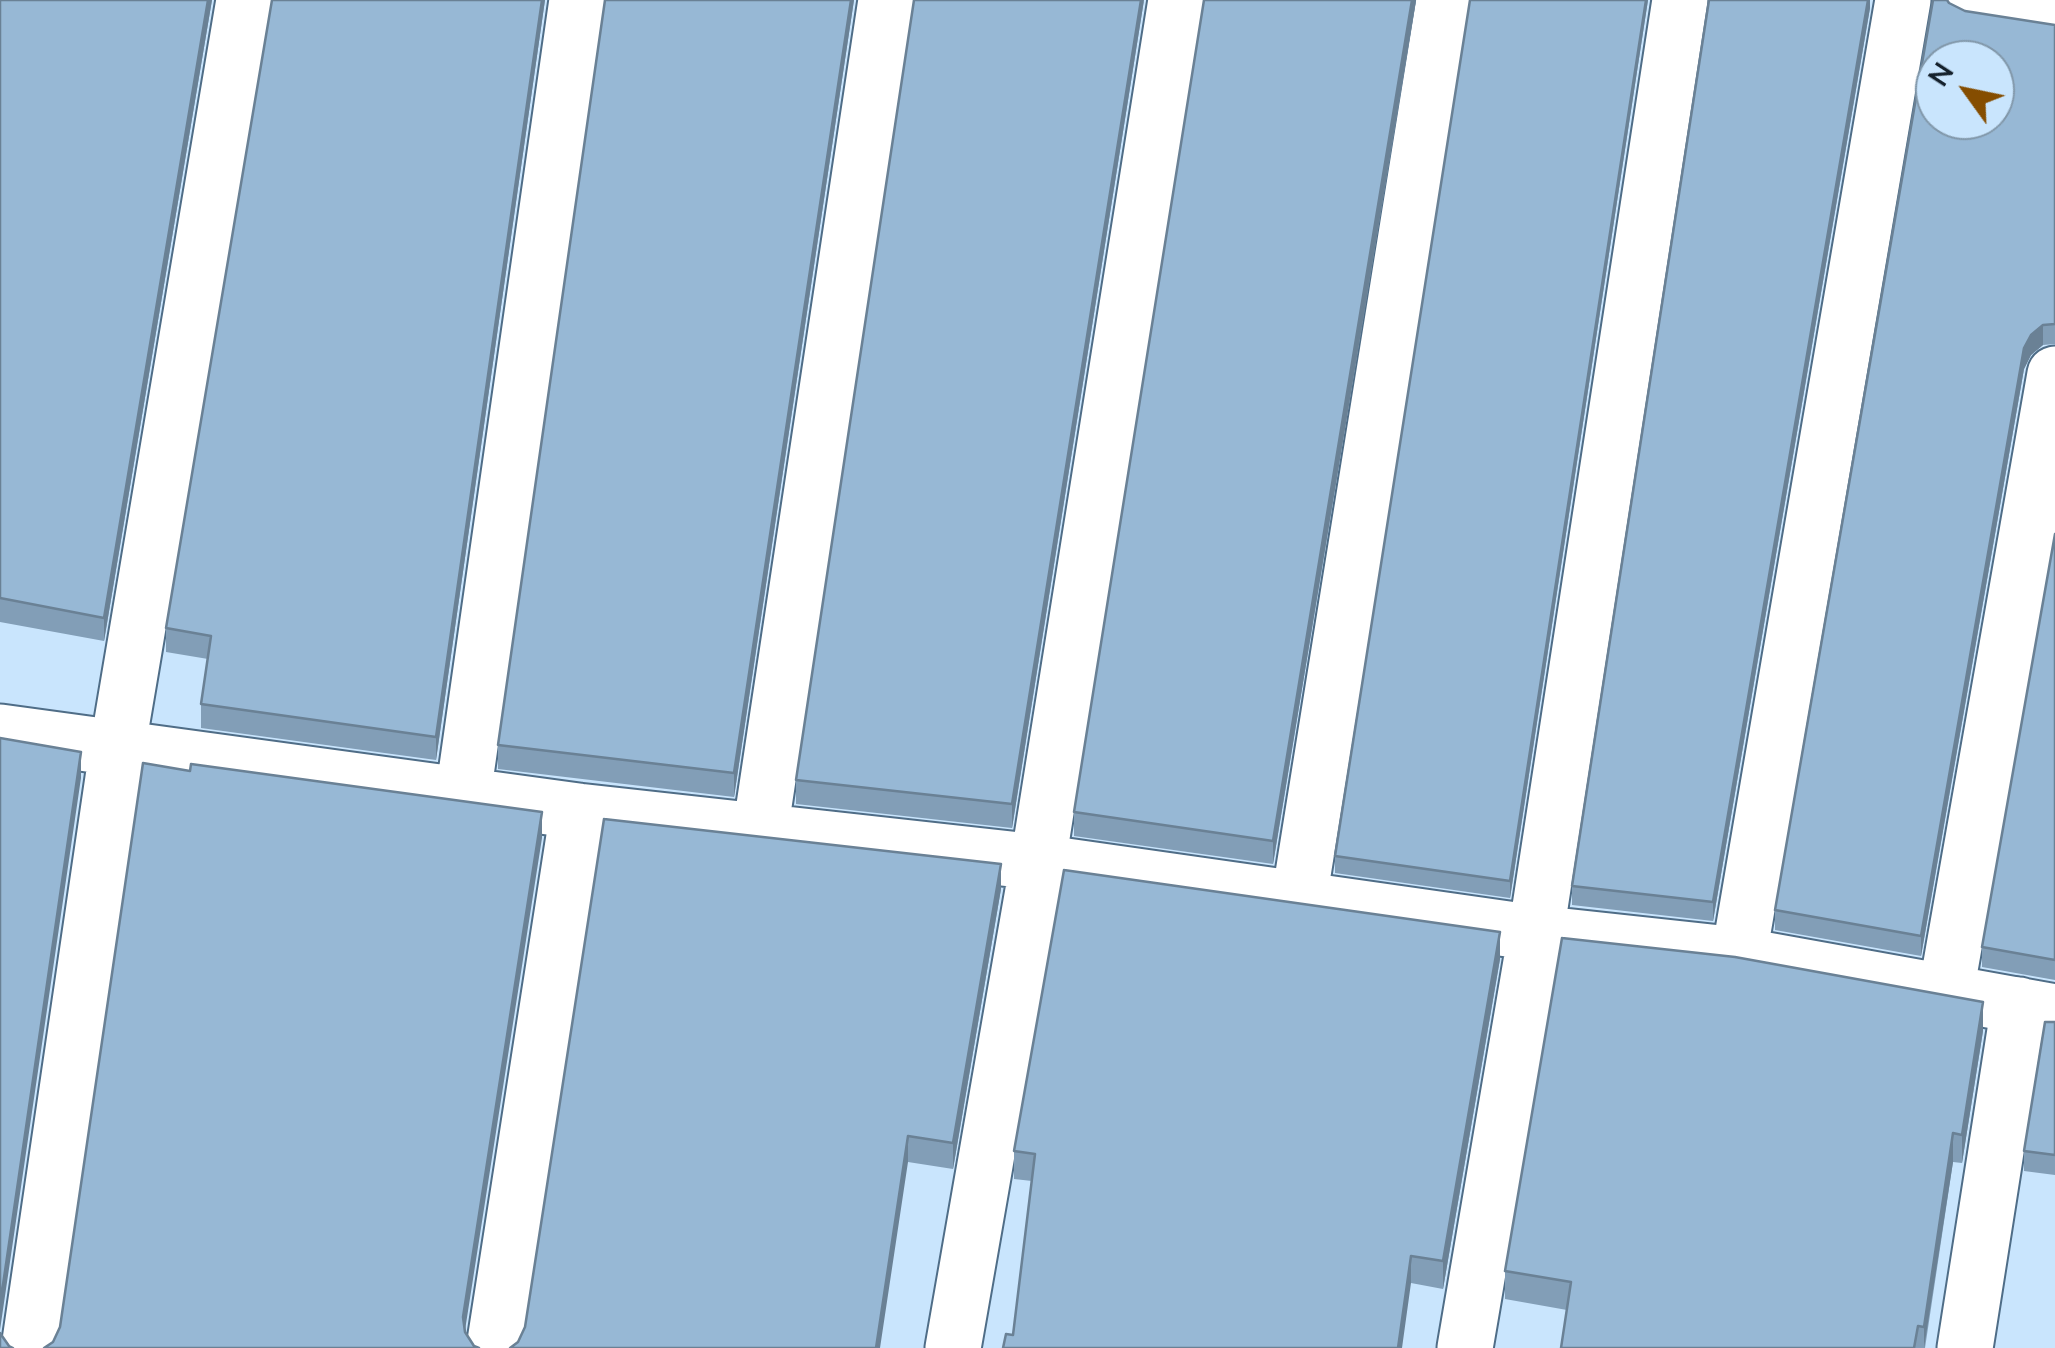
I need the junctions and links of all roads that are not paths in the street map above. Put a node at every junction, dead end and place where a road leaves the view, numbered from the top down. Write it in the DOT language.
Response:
graph roads {
  1 [pos="244,0"];
  2 [pos="576,0"];
  3 [pos="886,0"];
  4 [pos="1176,0"];
  5 [pos="1444,0"];
  6 [pos="1680,0"];
  7 [pos="1903,0"];
  8 [pos="1970,0"];
  9 [pos="2055,15"];
  10 [pos="2055,374"];
  11 [pos="0,732"];
  12 [pos="116,751"];
  13 [pos="463,795"];
  14 [pos="578,811"];
  15 [pos="760,832"];
  16 [pos="1038,862"];
  17 [pos="1298,898"];
  18 [pos="1536,934"];
  19 [pos="1739,956"];
  20 [pos="1946,992"];
  21 [pos="2037,1009"];
  22 [pos="30,1348"];
  23 [pos="494,1348"];
  24 [pos="953,1348"];
  25 [pos="1464,1348"];
  26 [pos="1965,1348"];
  1 -- 12 [label="street"];
  2 -- 13 [label="street"];
  3 -- 15 [label="street"];
  4 -- 16 [label="street"];
  5 -- 17 [label="street"];
  6 -- 18 [label="street"];
  7 -- 19 [label="street"];
  8 -- 9 [label="street"];
  10 -- 20 [label="street"];
  11 -- 12 [label="street"];
  12 -- 13 [label="street"];
  12 -- 22 [label="street"];
  13 -- 14 [label="street"];
  14 -- 15 [label="street"];
  14 -- 23 [label="street"];
  15 -- 16 [label="street"];
  16 -- 17 [label="street"];
  16 -- 24 [label="street"];
  17 -- 18 [label="street"];
  18 -- 19 [label="street"];
  18 -- 25 [label="street"];
  19 -- 20 [label="street"];
  20 -- 21 [label="street"];
  21 -- 26 [label="street"];
}
